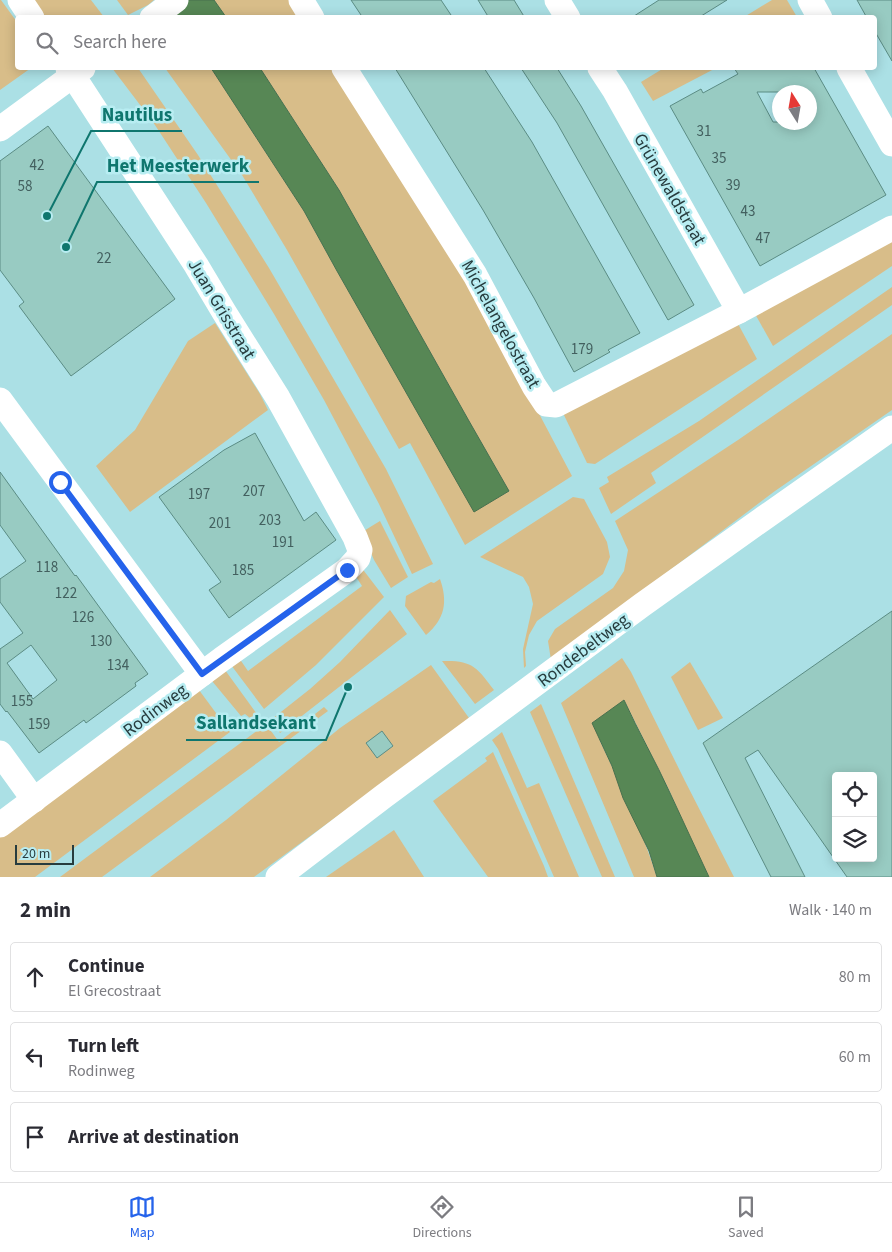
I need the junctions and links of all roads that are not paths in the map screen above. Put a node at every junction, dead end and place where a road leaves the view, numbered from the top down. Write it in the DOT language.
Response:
graph roads {
  1 [pos="20,0"];
  2 [pos="176,0"];
  3 [pos="301,0"];
  4 [pos="557,0"];
  5 [pos="810,0"];
  6 [pos="30,15"];
  7 [pos="156,15"];
  8 [pos="310,15"];
  9 [pos="566,15"];
  10 [pos="818,15"];
  11 [pos="75,70"];
  12 [pos="345,70"];
  13 [pos="601,70"];
  14 [pos="850,70"];
  15 [pos="0,129"];
  16 [pos="892,144"];
  17 [pos="892,228"];
  18 [pos="739,311"];
  19 [pos="0,400"];
  20 [pos="892,428"];
  21 [pos="358,558"];
  22 [pos="202,674"];
  23 [pos="0,753"];
  24 [pos="34,800"];
  25 [pos="0,825"];
  26 [pos="278,877"];
  1 -- 6 [label="street"];
  2 -- 7 [label="street"];
  3 -- 8 [label="street"];
  4 -- 9 [label="street"];
  5 -- 10 [label="street"];
  11 -- 15 [label="street"];
  11 -- 21 [label="street, Juan Grisstraat"];
  12 -- 18 [label="street, Michelangelostraat"];
  13 -- 18 [label="street, Grünewaldstraat"];
  14 -- 16 [label="street"];
  17 -- 18 [label="street, Michelangelostraat"];
  19 -- 22 [label="street"];
  20 -- 26 [label="street, Rondebeltweg"];
  21 -- 22 [label="street, Rodinweg"];
  22 -- 24 [label="street, Rodinweg"];
  23 -- 24 [label="street"];
  24 -- 25 [label="street, Rodinweg"];
}
